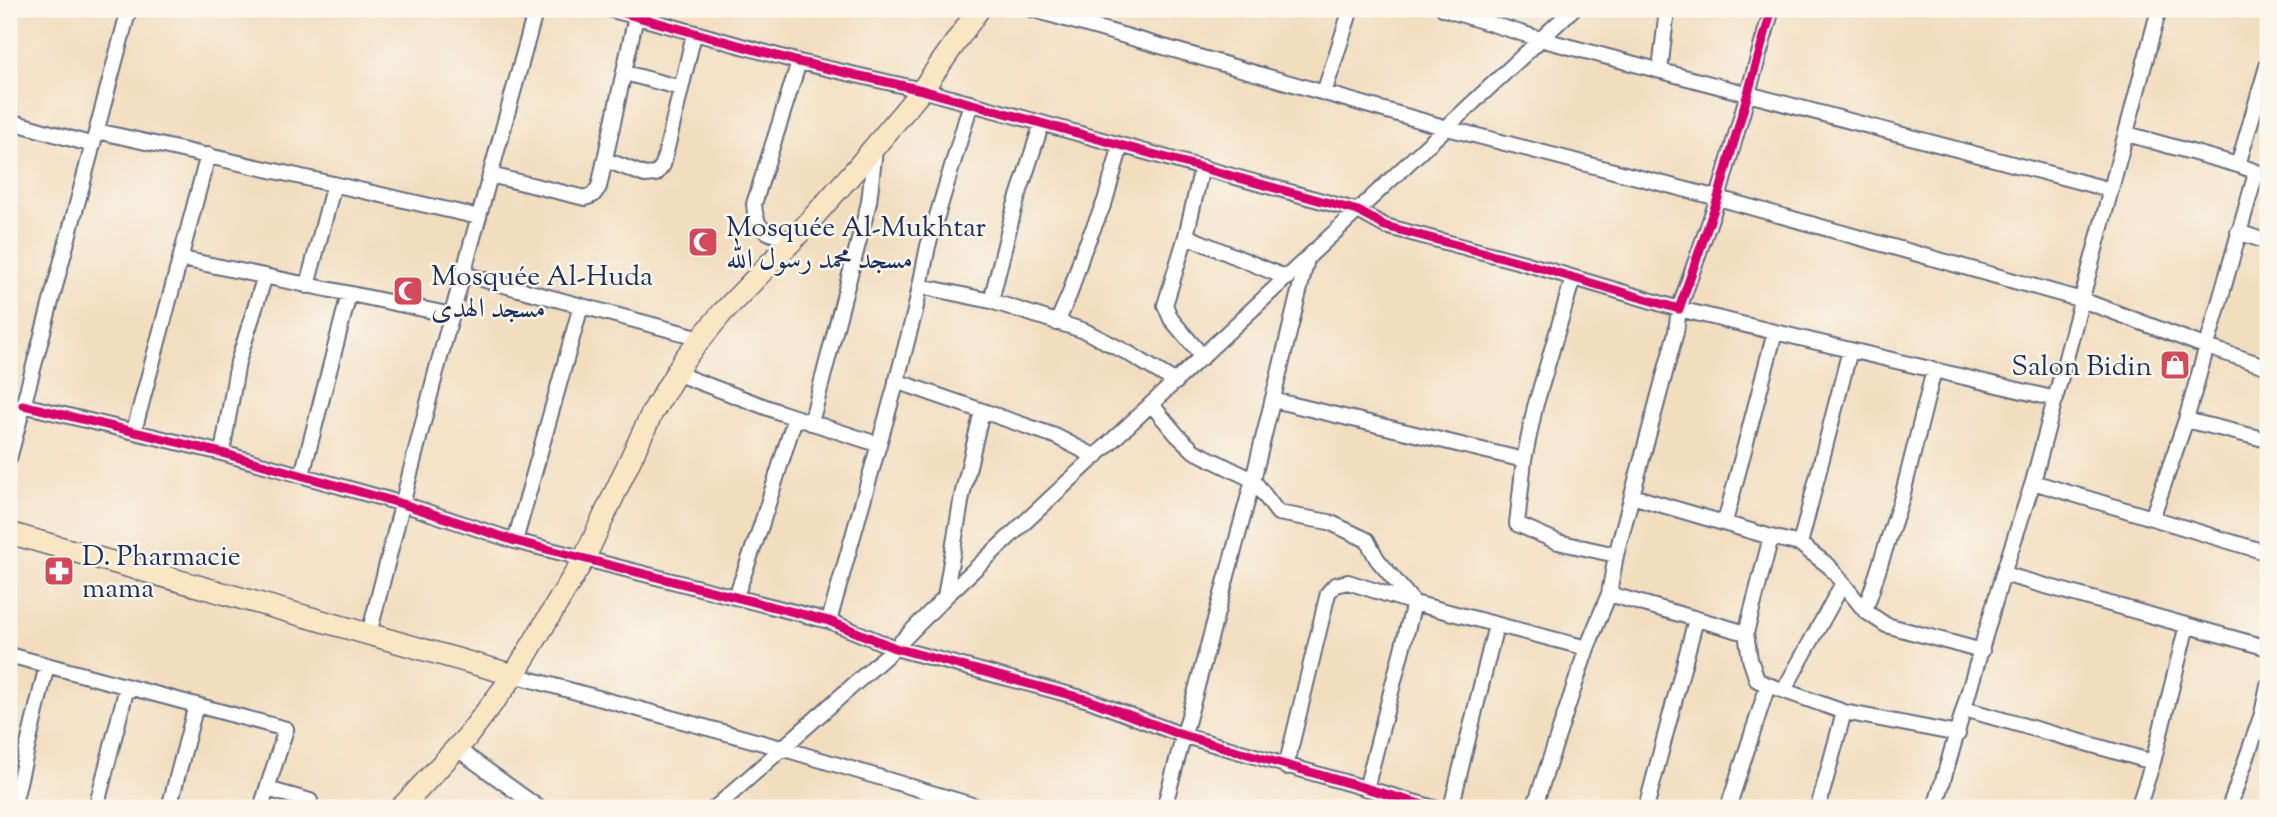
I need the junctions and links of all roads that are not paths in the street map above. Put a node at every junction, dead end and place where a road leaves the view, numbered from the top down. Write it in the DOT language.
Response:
graph roads {
  1 [pos="129,9"];
  2 [pos="536,9"];
  3 [pos="609,9"];
  4 [pos="979,9"];
  5 [pos="1031,9"];
  6 [pos="1351,9"];
  7 [pos="1444,9"];
  8 [pos="1573,9"];
  9 [pos="1667,9"];
  10 [pos="1772,9"];
  11 [pos="2159,9"];
  12 [pos="1469,12"];
  13 [pos="636,16"];
  14 [pos="694,34"];
  15 [pos="1540,39"];
  16 [pos="799,62"];
  17 [pos="2268,63"];
  18 [pos="1660,71"];
  19 [pos="625,73"];
  20 [pos="681,88"];
  21 [pos="922,90"];
  22 [pos="1324,93"];
  23 [pos="1746,94"];
  24 [pos="971,103"];
  25 [pos="9,121"];
  26 [pos="1042,123"];
  27 [pos="1447,128"];
  28 [pos="2127,134"];
  29 [pos="95,138"];
  30 [pos="1121,145"];
  31 [pos="876,146"];
  32 [pos="208,155"];
  33 [pos="606,160"];
  34 [pos="2238,165"];
  35 [pos="1202,167"];
  36 [pos="490,175"];
  37 [pos="2262,175"];
  38 [pos="334,184"];
  39 [pos="2111,190"];
  40 [pos="1718,198"];
  41 [pos="1358,211"];
  42 [pos="479,216"];
  43 [pos="2238,232"];
  44 [pos="1186,236"];
  45 [pos="792,241"];
  46 [pos="2268,242"];
  47 [pos="182,258"];
  48 [pos="1307,259"];
  49 [pos="463,274"];
  50 [pos="265,276"];
  51 [pos="1287,278"];
  52 [pos="1573,278"];
  53 [pos="307,286"];
  54 [pos="920,286"];
  55 [pos="349,294"];
  56 [pos="990,300"];
  57 [pos="2082,300"];
  58 [pos="581,306"];
  59 [pos="1679,309"];
  60 [pos="452,315"];
  61 [pos="1056,323"];
  62 [pos="1775,332"];
  63 [pos="701,338"];
  64 [pos="2207,347"];
  65 [pos="1850,350"];
  66 [pos="1203,357"];
  67 [pos="2268,366"];
  68 [pos="1934,370"];
  69 [pos="675,373"];
  70 [pos="897,381"];
  71 [pos="1176,382"];
  72 [pos="2056,399"];
  73 [pos="1273,400"];
  74 [pos="23,405"];
  75 [pos="1152,405"];
  76 [pos="982,411"];
  77 [pos="795,418"];
  78 [pos="2186,420"];
  79 [pos="811,423"];
  80 [pos="134,431"];
  81 [pos="2268,440"];
  82 [pos="877,444"];
  83 [pos="222,453"];
  84 [pos="1096,457"];
  85 [pos="9,459"];
  86 [pos="1524,460"];
  87 [pos="302,475"];
  88 [pos="1253,480"];
  89 [pos="2033,482"];
  90 [pos="1632,496"];
  91 [pos="403,504"];
  92 [pos="2152,518"];
  93 [pos="1725,522"];
  94 [pos="9,533"];
  95 [pos="1771,537"];
  96 [pos="514,541"];
  97 [pos="1800,544"];
  98 [pos="2268,553"];
  99 [pos="1616,555"];
  100 [pos="584,557"];
  101 [pos="2003,574"];
  102 [pos="1842,585"];
  103 [pos="1609,594"];
  104 [pos="736,596"];
  105 [pos="945,597"];
  106 [pos="1414,603"];
  107 [pos="1865,611"];
  108 [pos="1696,619"];
  109 [pos="829,621"];
  110 [pos="1496,625"];
  111 [pos="2187,625"];
  112 [pos="1746,633"];
  113 [pos="369,634"];
  114 [pos="895,648"];
  115 [pos="1587,648"];
  116 [pos="2268,648"];
  117 [pos="1982,651"];
  118 [pos="9,655"];
  119 [pos="47,665"];
  120 [pos="514,675"];
  121 [pos="1768,685"];
  122 [pos="2268,685"];
  123 [pos="127,687"];
  124 [pos="1784,690"];
  125 [pos="196,705"];
  126 [pos="1964,709"];
  127 [pos="1844,712"];
  128 [pos="1958,734"];
  129 [pos="1182,735"];
  130 [pos="456,748"];
  131 [pos="781,748"];
  132 [pos="2152,762"];
  133 [pos="1286,767"];
  134 [pos="267,789"];
  135 [pos="1366,789"];
  136 [pos="310,801"];
  137 [pos="13,808"];
  138 [pos="96,808"];
  139 [pos="169,808"];
  140 [pos="261,808"];
  141 [pos="401,808"];
  142 [pos="536,808"];
  143 [pos="715,808"];
  144 [pos="982,808"];
  145 [pos="1164,808"];
  146 [pos="1434,808"];
  147 [pos="1451,808"];
  148 [pos="1534,808"];
  149 [pos="1646,808"];
  150 [pos="1728,808"];
  151 [pos="1818,808"];
  152 [pos="1935,808"];
  153 [pos="2138,808"];
  154 [pos="2228,808"];
  1 -- 29 [label="street"];
  2 -- 36 [label="street"];
  3 -- 13 [label="street"];
  4 -- 21 [label="street"];
  5 -- 22 [label="street"];
  6 -- 22 [label="street"];
  7 -- 12 [label="street"];
  8 -- 15 [label="street"];
  9 -- 18 [label="street"];
  10 -- 23 [label="street"];
  11 -- 28 [label="street"];
  12 -- 15 [label="street"];
  13 -- 14 [label="street"];
  13 -- 19 [label="street"];
  14 -- 16 [label="street"];
  14 -- 20 [label="street"];
  15 -- 18 [label="street"];
  15 -- 27 [label="street"];
  16 -- 21 [label="street"];
  16 -- 45 [label="street"];
  17 -- 34 [label="street"];
  18 -- 23 [label="street"];
  19 -- 20 [label="street"];
  19 -- 33 [label="street"];
  20 -- 33 [label="street"];
  21 -- 24 [label="street"];
  21 -- 31 [label="street"];
  22 -- 27 [label="street"];
  23 -- 39 [label="street"];
  23 -- 40 [label="street"];
  24 -- 26 [label="street"];
  24 -- 54 [label="street"];
  25 -- 29 [label="street"];
  26 -- 30 [label="street"];
  26 -- 56 [label="street"];
  27 -- 40 [label="street"];
  27 -- 41 [label="street"];
  28 -- 34 [label="street"];
  28 -- 39 [label="street"];
  29 -- 32 [label="street"];
  29 -- 74 [label="street"];
  30 -- 35 [label="street"];
  30 -- 61 [label="street"];
  31 -- 45 [label="street"];
  31 -- 79 [label="street"];
  32 -- 38 [label="street"];
  32 -- 47 [label="street"];
  33 -- 36 [label="street"];
  34 -- 37 [label="street"];
  35 -- 41 [label="street"];
  35 -- 44 [label="street"];
  36 -- 42 [label="street"];
  37 -- 43 [label="street"];
  38 -- 42 [label="street"];
  38 -- 53 [label="street"];
  39 -- 57 [label="street"];
  40 -- 57 [label="street"];
  40 -- 59 [label="street"];
  41 -- 48 [label="street"];
  41 -- 52 [label="street"];
  42 -- 49 [label="street"];
  43 -- 46 [label="street"];
  43 -- 64 [label="street"];
  44 -- 51 [label="street"];
  44 -- 66 [label="street"];
  45 -- 63 [label="street"];
  47 -- 50 [label="street"];
  47 -- 80 [label="street"];
  48 -- 51 [label="street"];
  48 -- 73 [label="street"];
  49 -- 58 [label="street"];
  49 -- 60 [label="street"];
  50 -- 53 [label="street"];
  50 -- 83 [label="street"];
  51 -- 66 [label="street"];
  52 -- 59 [label="street"];
  52 -- 86 [label="street"];
  53 -- 55 [label="street"];
  54 -- 56 [label="street"];
  54 -- 70 [label="street"];
  55 -- 60 [label="street"];
  55 -- 87 [label="street"];
  56 -- 61 [label="street"];
  57 -- 64 [label="street"];
  57 -- 72 [label="street"];
  58 -- 63 [label="street"];
  58 -- 96 [label="street"];
  59 -- 62 [label="street"];
  59 -- 90 [label="street"];
  60 -- 91 [label="street"];
  61 -- 71 [label="street"];
  62 -- 65 [label="street"];
  62 -- 93 [label="street"];
  63 -- 69 [label="street"];
  64 -- 67 [label="street"];
  64 -- 78 [label="street"];
  65 -- 68 [label="street"];
  65 -- 97 [label="street"];
  66 -- 71 [label="street"];
  68 -- 72 [label="street"];
  68 -- 107 [label="street"];
  69 -- 77 [label="street"];
  69 -- 100 [label="street"];
  70 -- 76 [label="street"];
  70 -- 82 [label="street"];
  71 -- 75 [label="street"];
  72 -- 89 [label="street"];
  73 -- 86 [label="street"];
  73 -- 88 [label="street"];
  74 -- 80 [label="street"];
  74 -- 85 [label="street"];
  75 -- 84 [label="street"];
  75 -- 88 [label="street"];
  76 -- 84 [label="street"];
  76 -- 105 [label="street"];
  77 -- 79 [label="street"];
  77 -- 104 [label="street"];
  78 -- 81 [label="street"];
  78 -- 92 [label="street"];
  79 -- 82 [label="street"];
  80 -- 83 [label="street"];
  82 -- 109 [label="street"];
  83 -- 87 [label="street"];
  84 -- 105 [label="street"];
  86 -- 99 [label="street"];
  87 -- 91 [label="street"];
  88 -- 106 [label="street"];
  88 -- 129 [label="street"];
  89 -- 92 [label="street"];
  89 -- 101 [label="street"];
  90 -- 93 [label="street"];
  90 -- 99 [label="street"];
  91 -- 96 [label="street"];
  91 -- 113 [label="street"];
  92 -- 98 [label="street"];
  93 -- 95 [label="street"];
  94 -- 113 [label="street"];
  95 -- 97 [label="street"];
  95 -- 112 [label="street"];
  96 -- 100 [label="street"];
  97 -- 102 [label="street"];
  99 -- 103 [label="street"];
  100 -- 104 [label="street"];
  100 -- 120 [label="street"];
  101 -- 111 [label="street"];
  101 -- 117 [label="street"];
  102 -- 107 [label="street"];
  102 -- 124 [label="street"];
  103 -- 108 [label="street"];
  103 -- 115 [label="street"];
  104 -- 109 [label="street"];
  105 -- 114 [label="street"];
  106 -- 110 [label="street"];
  106 -- 133 [label="street"];
  106 -- 135 [label="street"];
  107 -- 117 [label="street"];
  108 -- 112 [label="street"];
  108 -- 149 [label="street"];
  109 -- 114 [label="street"];
  110 -- 115 [label="street"];
  110 -- 147 [label="street"];
  111 -- 116 [label="street"];
  111 -- 132 [label="street"];
  112 -- 121 [label="street"];
  113 -- 120 [label="street"];
  114 -- 129 [label="street"];
  114 -- 131 [label="street"];
  115 -- 148 [label="street"];
  117 -- 126 [label="street"];
  118 -- 119 [label="street"];
  119 -- 123 [label="street"];
  119 -- 137 [label="street"];
  120 -- 130 [label="street"];
  120 -- 131 [label="street"];
  121 -- 124 [label="street"];
  121 -- 150 [label="street"];
  122 -- 154 [label="street"];
  123 -- 125 [label="street"];
  123 -- 138 [label="street"];
  124 -- 127 [label="street"];
  125 -- 134 [label="street"];
  125 -- 139 [label="street"];
  126 -- 128 [label="street"];
  126 -- 132 [label="street"];
  127 -- 128 [label="street"];
  127 -- 151 [label="street"];
  128 -- 152 [label="street"];
  129 -- 133 [label="street"];
  129 -- 145 [label="street"];
  130 -- 141 [label="street"];
  130 -- 142 [label="street"];
  131 -- 143 [label="street"];
  131 -- 144 [label="street"];
  132 -- 153 [label="street"];
  133 -- 135 [label="street"];
  134 -- 136 [label="street"];
  134 -- 140 [label="street"];
  135 -- 146 [label="street"];
}
